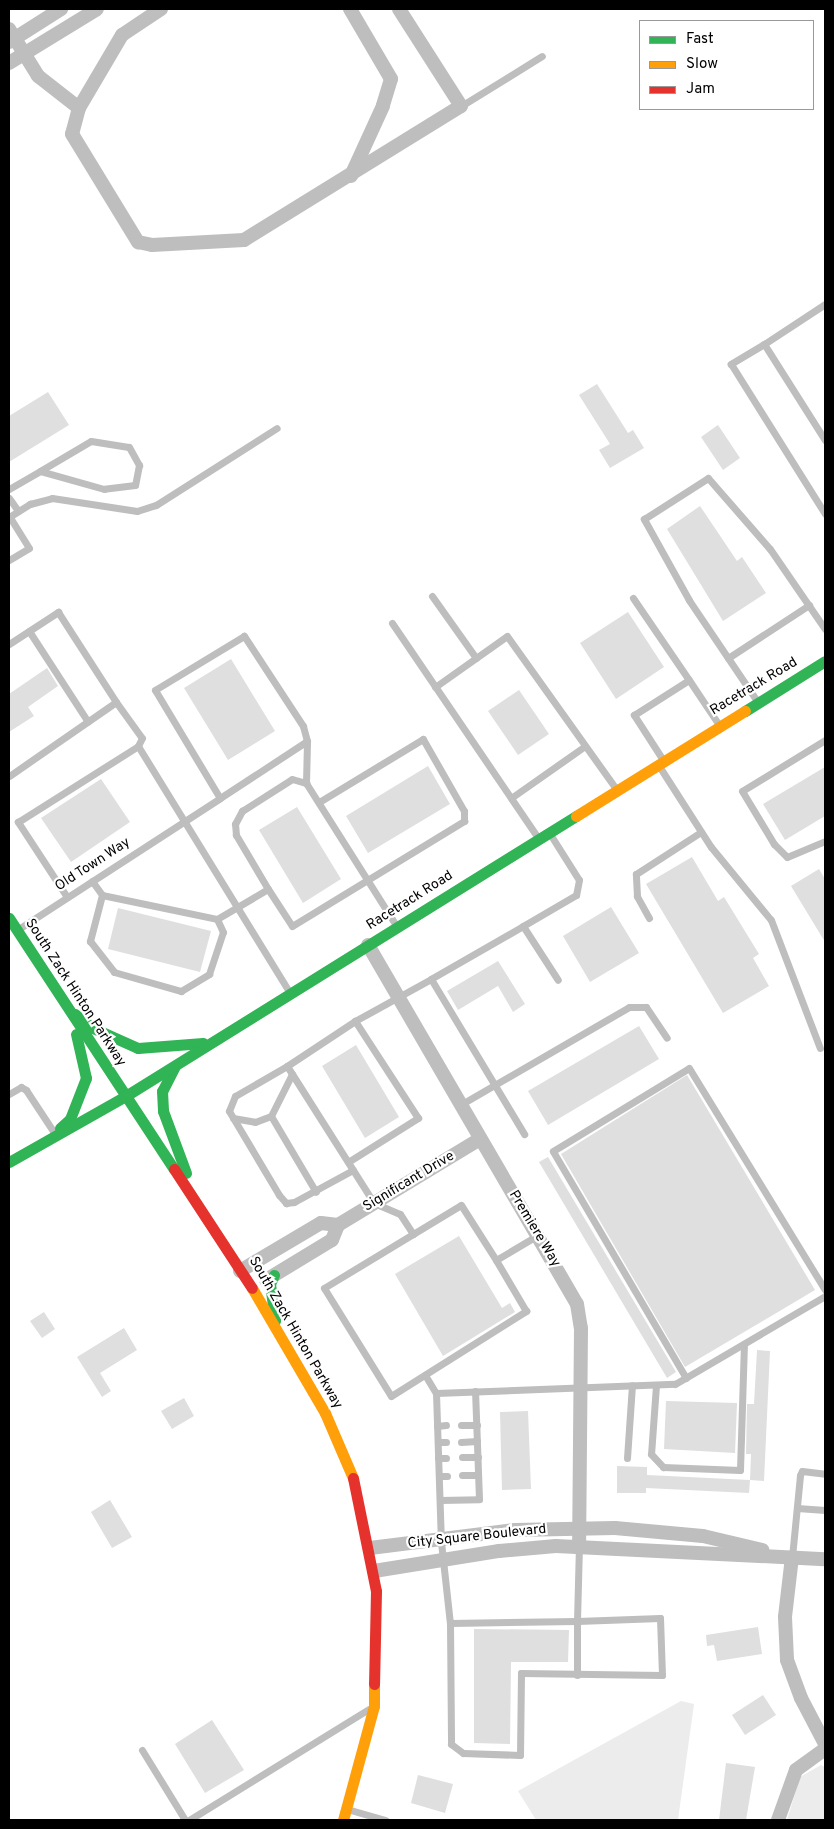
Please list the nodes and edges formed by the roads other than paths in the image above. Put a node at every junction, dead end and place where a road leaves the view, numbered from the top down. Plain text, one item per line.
1 (61, 9) edge
2 (97, 9) edge
3 (161, 9) edge
4 (350, 9) edge
5 (399, 9) edge
6 (10, 36) edge
7 (24, 54) junction
8 (542, 56) dead end
9 (9, 64) edge
10 (461, 106) junction
11 (79, 108) junction
12 (351, 176) junction
13 (825, 304) edge
14 (764, 344) junction
15 (277, 428) dead end
16 (825, 440) edge
17 (40, 471) junction
18 (9, 490) edge
19 (9, 498) edge
20 (18, 511) junction
21 (825, 514) edge
22 (9, 517) edge
23 (9, 560) edge
24 (432, 596) dead end
25 (633, 598) dead end
26 (809, 605) junction
27 (392, 623) dead end
28 (825, 629) edge
29 (29, 631) junction
30 (9, 644) edge
31 (476, 658) junction
32 (728, 658) junction
33 (825, 662) edge
34 (690, 680) junction
35 (435, 687) junction
36 (116, 702) junction
37 (757, 702) junction
38 (88, 722) junction
39 (719, 725) junction
40 (825, 740) edge
41 (307, 741) junction
42 (138, 746) junction
43 (586, 746) junction
44 (660, 762) junction
45 (9, 776) edge
46 (306, 783) junction
47 (616, 790) junction
48 (220, 798) junction
49 (511, 798) junction
50 (319, 802) junction
51 (183, 822) junction
52 (549, 832) junction
53 (701, 832) junction
54 (538, 839) junction
55 (825, 841) edge
56 (92, 880) junction
57 (367, 880) junction
58 (268, 889) junction
59 (102, 895) junction
60 (67, 897) junction
61 (237, 908) junction
62 (9, 918) edge
63 (650, 918) dead end
64 (217, 919) junction
65 (523, 926) junction
66 (397, 927) junction
67 (17, 930) junction
68 (368, 945) junction
69 (431, 979) junction
70 (558, 980) dead end
71 (290, 994) junction
72 (398, 997) junction
73 (66, 1007) junction
74 (355, 1021) junction
75 (667, 1038) dead end
76 (214, 1041) junction
77 (820, 1048) dead end
78 (176, 1064) junction
79 (287, 1066) junction
80 (292, 1074) junction
81 (494, 1085) junction
82 (9, 1094) edge
83 (124, 1097) junction
84 (460, 1105) junction
85 (271, 1116) junction
86 (233, 1118) junction
87 (55, 1134) junction
88 (524, 1134) dead end
89 (480, 1139) junction
90 (9, 1162) edge
91 (348, 1162) junction
92 (353, 1170) junction
93 (316, 1192) junction
94 (374, 1203) junction
95 (198, 1205) junction
96 (338, 1225) junction
97 (413, 1234) junction
98 (538, 1235) junction
99 (496, 1260) junction
100 (240, 1271) junction
101 (274, 1275) junction
102 (251, 1289) junction
103 (825, 1290) edge
104 (825, 1296) edge
105 (279, 1334) junction
106 (744, 1344) junction
107 (426, 1375) junction
108 (686, 1378) junction
109 (656, 1385) junction
110 (580, 1386) junction
111 (632, 1386) junction
112 (475, 1391) junction
113 (436, 1393) junction
114 (461, 1425) dead end
115 (477, 1425) junction
116 (438, 1426) junction
117 (446, 1426) dead end
118 (477, 1441) junction
119 (462, 1442) dead end
120 (462, 1457) dead end
121 (478, 1457) junction
122 (627, 1458) dead end
123 (825, 1474) edge
124 (462, 1475) dead end
125 (478, 1475) junction
126 (440, 1500) junction
127 (797, 1508) junction
128 (825, 1510) edge
129 (579, 1528) junction
130 (441, 1542) junction
131 (579, 1546) junction
132 (370, 1548) junction
133 (792, 1557) junction
134 (444, 1560) junction
135 (825, 1560) edge
136 (374, 1571) junction
137 (577, 1621) junction
138 (450, 1623) junction
139 (577, 1675) junction
140 (374, 1706) junction
141 (825, 1744) edge
142 (825, 1749) edge
143 (142, 1750) dead end
144 (345, 1815) edge
145 (187, 1820) edge
146 (385, 1820) edge
147 (778, 1820) edge

1 - 6 street
2 - 7 street
3 - 11 street
4 - 12 street
5 - 10 street
6 - 7 street
7 - 9 street
7 - 11 street
8 - 10 lane
10 - 12 street
11 - 12 street
13 - 14 lane
14 - 16 lane
14 - 21 lane
15 - 20 lane
17 - 17 lane
17 - 18 lane
19 - 20 lane
20 - 22 lane
22 - 23 lane
24 - 31 lane
25 - 34 lane
26 - 28 lane
26 - 32 lane
26 - 32 lane
27 - 35 lane
29 - 30 lane
29 - 36 lane
29 - 38 lane
31 - 35 lane
31 - 43 lane
32 - 37 lane
33 - 37 main road, Racetrack Road
34 - 39 lane
34 - 44 lane
35 - 49 lane
36 - 38 lane
36 - 42 lane
37 - 39 main road, Racetrack Road
38 - 45 lane
39 - 44 main road, Racetrack Road
40 - 55 lane
41 - 46 lane
41 - 48 lane, Old Town Way
41 - 48 lane
42 - 51 lane
42 - 60 lane
43 - 47 lane
43 - 49 lane
44 - 47 main road, Racetrack Road
44 - 53 lane
46 - 50 lane
46 - 58 lane
47 - 52 main road, Racetrack Road
48 - 51 lane, Old Town Way
49 - 54 lane
50 - 57 lane
50 - 57 lane
51 - 56 lane, Old Town Way
51 - 61 lane
52 - 54 main road, Racetrack Road
52 - 65 lane
53 - 63 lane
53 - 77 lane
54 - 66 main road, Racetrack Road
56 - 59 lane
56 - 60 lane, Old Town Way
57 - 58 lane
57 - 66 lane
58 - 61 lane
59 - 64 lane
59 - 64 lane
60 - 67 lane, Old Town Way
61 - 64 lane
61 - 71 lane
62 - 67 main road, South Zack Hinton Parkway
65 - 69 lane
65 - 70 lane
66 - 68 main road, Racetrack Road
67 - 73 main road, South Zack Hinton Parkway
68 - 71 main road, Racetrack Road
68 - 72 street, Premiere Way
69 - 72 lane
69 - 81 lane
71 - 76 main road, Racetrack Road
72 - 74 lane
72 - 84 street, Premiere Way
73 - 76 main road
73 - 83 main road, South Zack Hinton Parkway
73 - 87 main road
74 - 79 lane
74 - 91 lane
75 - 81 lane
76 - 78 main road, Racetrack Road
78 - 83 main road, Racetrack Road
78 - 95 main road
79 - 80 lane
79 - 86 lane
80 - 85 lane
80 - 91 lane
81 - 84 lane
81 - 88 lane
82 - 87 lane
83 - 87 main road, Racetrack Road
83 - 95 main road, South Zack Hinton Parkway
84 - 89 street, Premiere Way
85 - 86 lane
85 - 93 lane
86 - 93 lane
87 - 90 main road, Racetrack Road
89 - 94 street, Significant Drive
89 - 98 street, Premiere Way
91 - 92 lane
92 - 93 lane
92 - 94 lane
94 - 96 street, Significant Drive
94 - 97 lane
95 - 100 main road, South Zack Hinton Parkway
96 - 100 street, Significant Drive
96 - 101 street, Significant Drive
97 - 99 lane
97 - 107 lane
98 - 99 lane
98 - 110 street, Premiere Way
99 - 107 lane
100 - 102 main road, South Zack Hinton Parkway
101 - 102 street, Significant Drive
101 - 105 main road
102 - 105 main road, South Zack Hinton Parkway
103 - 108 lane
104 - 106 lane
105 - 132 main road, South Zack Hinton Parkway
106 - 108 lane
106 - 109 lane
107 - 113 lane
108 - 109 lane
109 - 111 lane
110 - 111 lane
110 - 112 lane
110 - 129 street, Premiere Way
111 - 122 lane
112 - 113 lane
112 - 115 lane
113 - 116 lane
114 - 115 lane
115 - 118 lane
116 - 117 lane
116 - 126 lane
118 - 119 lane
118 - 121 lane
120 - 121 lane
121 - 125 lane
123 - 127 lane
124 - 125 lane
125 - 126 lane
126 - 130 lane
127 - 128 lane
127 - 133 lane
129 - 130 street, City Square Boulevard
129 - 131 street, Premiere Way
129 - 133 street, City Square Boulevard
130 - 132 street, City Square Boulevard
130 - 134 lane
131 - 133 street, City Square Boulevard
131 - 134 street, City Square Boulevard
131 - 137 lane
132 - 136 main road, South Zack Hinton Parkway
133 - 135 street, City Square Boulevard
133 - 141 street
134 - 136 street, City Square Boulevard
134 - 138 lane
136 - 140 main road, South Zack Hinton Parkway
137 - 138 lane
137 - 139 lane
137 - 139 lane
138 - 139 lane
140 - 144 main road, South Zack Hinton Parkway
140 - 145 lane
142 - 147 street
143 - 145 lane
144 - 146 lane

